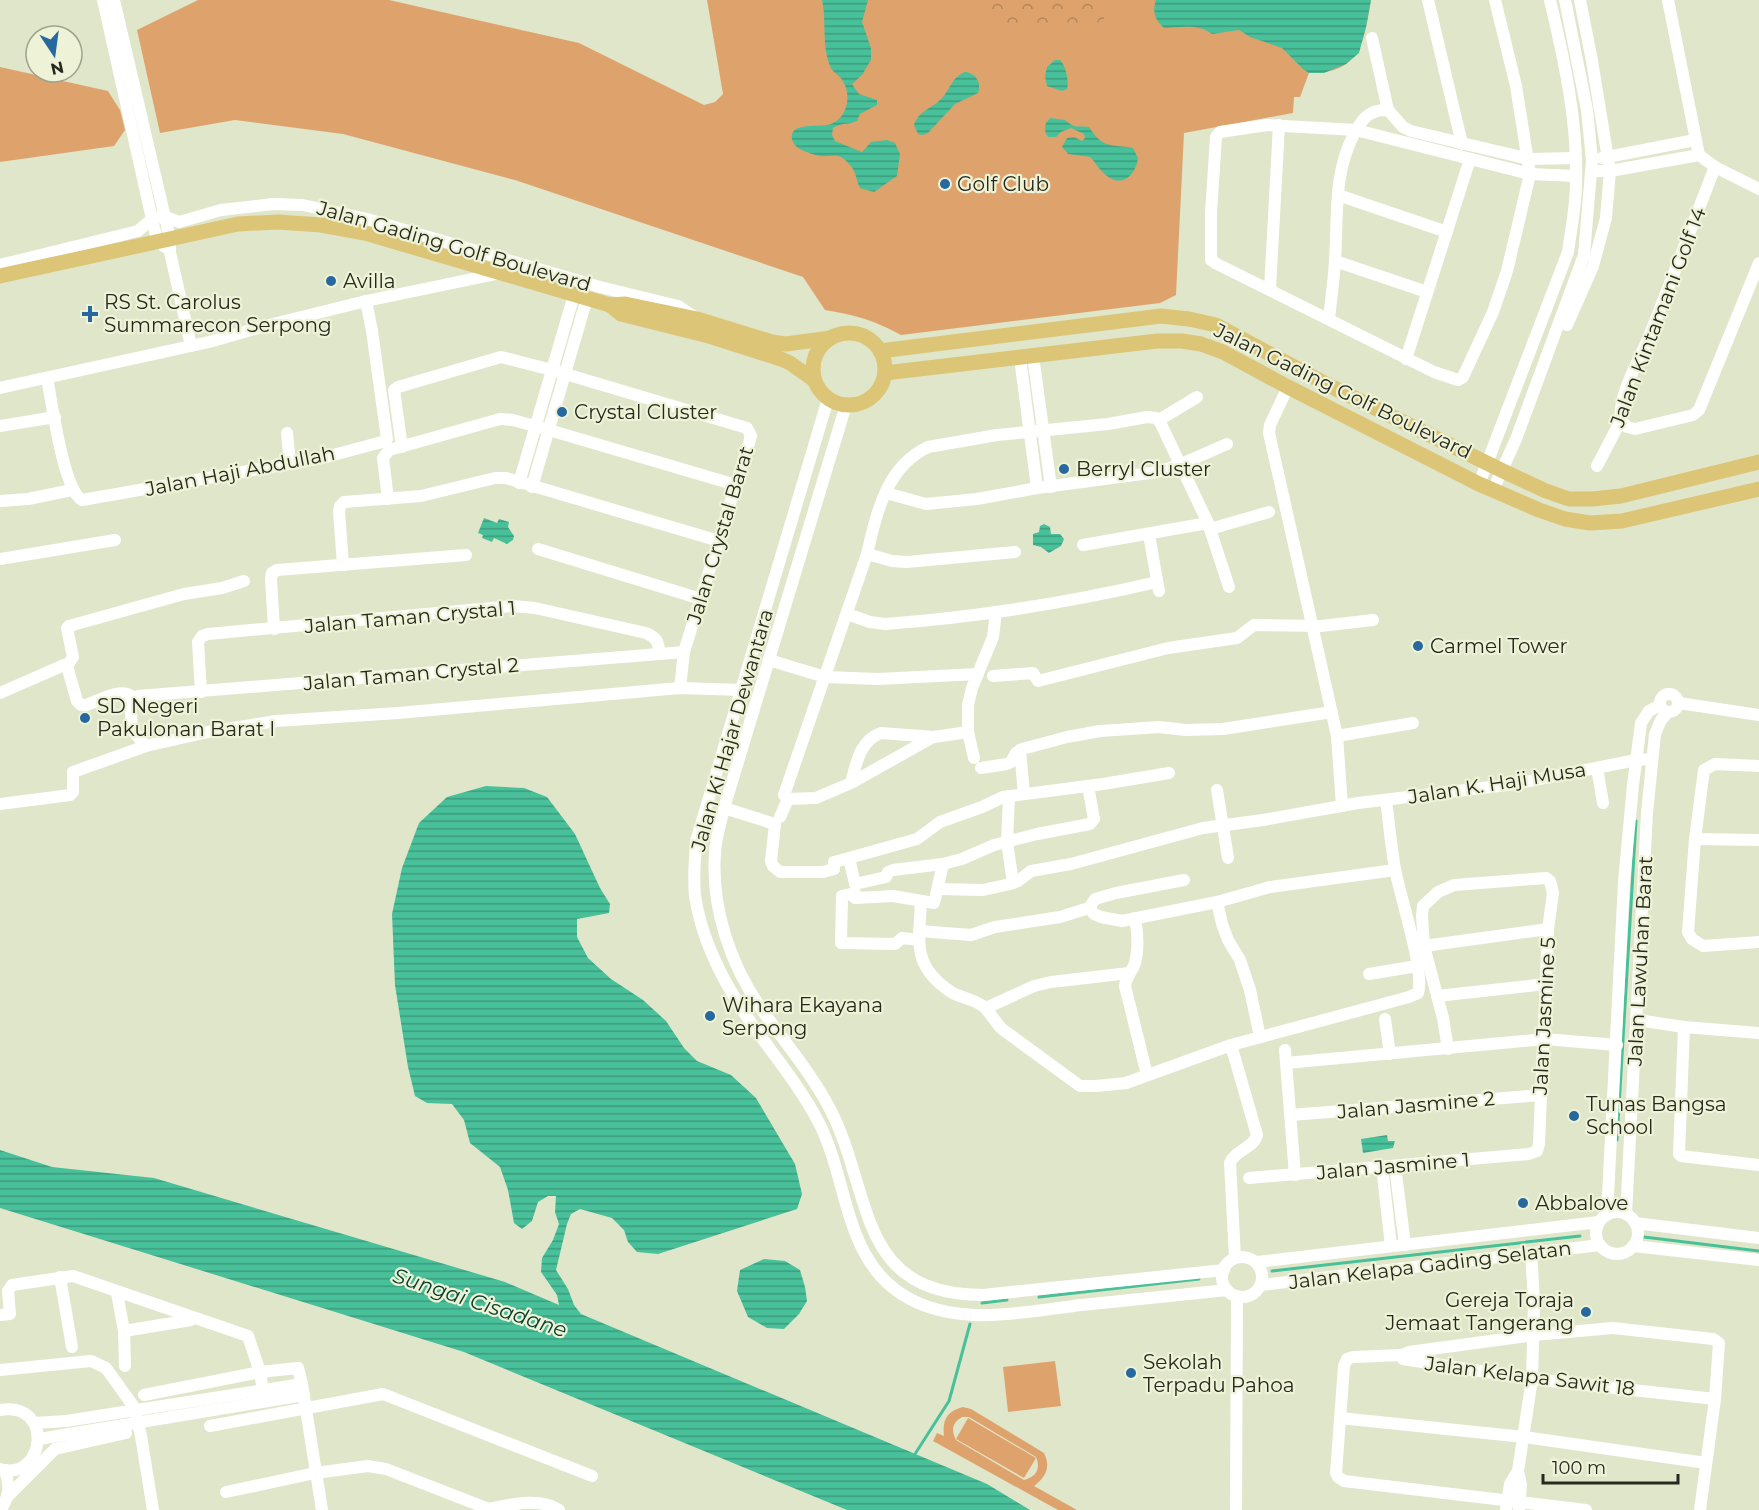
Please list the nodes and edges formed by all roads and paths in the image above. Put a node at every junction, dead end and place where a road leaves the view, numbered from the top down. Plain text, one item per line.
1 (103, 0) edge
2 (114, 0) edge
3 (1428, 0) edge
4 (1495, 0) edge
5 (1550, 0) edge
6 (1580, 0) edge
7 (1668, 0) edge
8 (1567, 6) edge
9 (1554, 16) junction
10 (1372, 38) dead end
11 (1388, 110) junction
12 (1279, 125) junction
13 (1356, 130) junction
14 (1695, 140) junction
15 (1462, 144) junction
16 (1699, 155) junction
17 (1609, 157) junction
18 (1576, 158) junction
19 (1470, 159) junction
20 (1528, 159) junction
21 (1592, 166) junction
22 (1715, 167) junction
23 (1610, 171) junction
24 (1530, 174) junction
25 (1576, 176) junction
26 (1759, 189) edge
27 (1338, 195) junction
28 (158, 218) junction
29 (1447, 232) junction
30 (166, 244) junction
31 (1335, 261) junction
32 (1759, 263) edge
33 (0, 265) edge
34 (501, 273) junction
35 (0, 276) edge
36 (1270, 289) junction
37 (1427, 292) junction
38 (580, 297) junction
39 (366, 301) junction
40 (610, 305) junction
41 (1545, 311) junction
42 (1562, 318) junction
43 (697, 319) junction
44 (1329, 319) junction
45 (710, 336) junction
46 (831, 338) junction
47 (191, 346) junction
48 (880, 351) junction
49 (1027, 357) junction
50 (1406, 359) junction
51 (552, 370) junction
52 (885, 373) junction
53 (565, 374) junction
54 (47, 378) junction
55 (814, 380) junction
56 (1287, 387) junction
57 (0, 388) edge
58 (1197, 397) dead end
59 (828, 399) junction
60 (846, 405) junction
61 (55, 417) junction
62 (1159, 420) junction
63 (1621, 420) junction
64 (0, 426) edge
65 (536, 426) junction
66 (549, 430) junction
67 (1043, 430) junction
68 (1030, 431) junction
69 (287, 433) dead end
70 (1524, 437) dead end
71 (1227, 444) dead end
72 (402, 447) junction
73 (1487, 462) junction
74 (1759, 462) edge
75 (290, 463) junction
76 (1179, 465) junction
77 (1597, 466) dead end
78 (1503, 471) junction
79 (519, 483) junction
80 (736, 485) junction
81 (532, 487) junction
82 (1051, 487) junction
83 (1486, 487) junction
84 (1037, 488) junction
85 (1759, 489) edge
86 (72, 490) junction
87 (886, 493) junction
88 (388, 499) junction
89 (0, 501) edge
90 (1269, 512) dead end
91 (1209, 526) junction
92 (1149, 535) junction
93 (115, 540) dead end
94 (719, 541) junction
95 (1083, 545) dead end
96 (538, 549) dead end
97 (1015, 552) dead end
98 (867, 554) junction
99 (466, 555) dead end
100 (0, 558) edge
101 (342, 565) junction
102 (244, 581) dead end
103 (1229, 587) dead end
104 (701, 599) junction
105 (996, 612) junction
106 (847, 614) junction
107 (1373, 620) dead end
108 (1313, 626) junction
109 (274, 629) junction
110 (684, 652) junction
111 (659, 653) junction
112 (769, 660) junction
113 (67, 666) junction
114 (978, 674) junction
115 (993, 676) dead end
116 (825, 677) junction
117 (680, 688) junction
118 (742, 690) junction
119 (201, 692) junction
120 (0, 693) edge
121 (138, 696) dead end
122 (1664, 709) junction
123 (1332, 712) junction
124 (1759, 715) edge
125 (1413, 723) dead end
126 (968, 732) junction
127 (934, 736) junction
128 (1337, 736) junction
129 (146, 746) junction
130 (1020, 750) junction
131 (974, 758) dead end
132 (1652, 759) junction
133 (1636, 760) junction
134 (1759, 766) edge
135 (981, 768) dead end
136 (1597, 768) junction
137 (1169, 773) dead end
138 (851, 783) junction
139 (1088, 786) junction
140 (1217, 790) dead end
141 (1024, 794) junction
142 (1009, 796) junction
143 (788, 799) junction
144 (1386, 800) junction
145 (1603, 803) dead end
146 (0, 804) edge
147 (1342, 806) junction
148 (724, 808) junction
149 (1631, 811) junction
150 (1647, 813) junction
151 (780, 817) dead end
152 (1222, 825) junction
153 (1695, 838) junction
154 (1759, 840) edge
155 (1007, 842) junction
156 (849, 858) junction
157 (1228, 858) dead end
158 (943, 864) junction
159 (1395, 870) junction
160 (1184, 880) dead end
161 (1013, 883) junction
162 (855, 889) junction
163 (938, 889) junction
164 (921, 902) junction
165 (1217, 902) junction
166 (1089, 908) junction
167 (1135, 918) junction
168 (1548, 929) junction
169 (919, 936) junction
170 (1759, 942) edge
171 (1424, 946) junction
172 (1417, 966) junction
173 (1129, 973) junction
174 (1369, 974) dead end
175 (1546, 984) junction
176 (1437, 996) junction
177 (986, 1008) junction
178 (1385, 1019) dead end
179 (1638, 1020) junction
180 (1683, 1027) junction
181 (1759, 1033) edge
182 (1260, 1037) junction
183 (1545, 1039) junction
184 (1231, 1045) junction
185 (1617, 1045) junction
186 (1448, 1049) junction
187 (1390, 1054) junction
188 (1147, 1075) junction
189 (1540, 1095) junction
190 (1291, 1115) junction
191 (1537, 1151) joint
192 (1759, 1165) edge
193 (1395, 1166) junction
194 (1382, 1167) junction
195 (1296, 1174) junction
196 (1249, 1179) dead end
197 (1603, 1218) junction
198 (1631, 1219) junction
199 (1759, 1238) edge
200 (1405, 1245) junction
201 (1600, 1245) junction
202 (1391, 1246) junction
203 (1633, 1246) junction
204 (1531, 1253) junction
205 (1235, 1258) junction
206 (1759, 1260) edge
207 (1257, 1262) junction
208 (1224, 1270) junction
209 (1204, 1272) junction
210 (60, 1278) junction
211 (1261, 1285) junction
212 (1023, 1291) junction
213 (1206, 1292) junction
214 (117, 1293) junction
215 (1232, 1293) junction
216 (1027, 1311) junction
217 (0, 1316) edge
218 (194, 1319) junction
219 (124, 1331) junction
220 (1534, 1335) junction
221 (72, 1347) dead end
222 (1402, 1355) junction
223 (125, 1366) dead end
224 (0, 1370) edge
225 (260, 1372) junction
226 (1532, 1379) junction
227 (303, 1390) junction
228 (263, 1391) junction
229 (144, 1395) dead end
230 (1715, 1399) junction
231 (306, 1408) junction
232 (0, 1410) edge
233 (1340, 1418) junction
234 (35, 1423) junction
235 (210, 1426) dead end
236 (126, 1433) dead end
237 (1524, 1437) junction
238 (39, 1439) junction
239 (1706, 1463) junction
240 (31, 1466) junction
241 (3, 1469) edge
242 (1518, 1470) junction
243 (315, 1473) junction
244 (592, 1476) dead end
245 (226, 1492) dead end
246 (8, 1496) junction
247 (1506, 1506) edge
248 (1520, 1506) edge
249 (1, 1510) edge
250 (153, 1510) edge
251 (322, 1510) edge
252 (485, 1510) edge
253 (559, 1510) edge
254 (1236, 1510) edge
255 (1586, 1510) edge
256 (1700, 1510) edge

1 - 28 street
2 - 28 street
3 - 15 street
4 - 20 street
5 - 9 street
6 - 17 street
7 - 14 street
8 - 9 street
8 - 21 street
9 - 18 street
10 - 11 street
11 - 13 street
11 - 15 street
12 - 13 street
12 - 36 street
12 - 36 street
13 - 19 street
13 - 27 street
14 - 16 street
14 - 17 street
15 - 20 street
16 - 22 street
16 - 23 street
17 - 21 street
17 - 23 street
18 - 20 street
18 - 25 street
19 - 24 street
19 - 29 street
20 - 24 street
21 - 23 street
21 - 42 street
22 - 26 street
22 - 63 street, Jalan Kintamani Golf 14
23 - 70 street
24 - 25 street
24 - 50 street
25 - 41 street
27 - 29 street
27 - 31 street
28 - 30 street
28 - 33 street
28 - 43 street, Jalan Gading Golf Boulevard
29 - 37 street
30 - 34 main road, Jalan Gading Golf Boulevard
30 - 35 main road, Jalan Gading Golf Boulevard
30 - 47 street
31 - 37 street
31 - 44 street
32 - 63 street
34 - 38 main road, Jalan Gading Golf Boulevard
34 - 39 street
36 - 44 street
37 - 50 street
38 - 40 main road, Jalan Gading Golf Boulevard
38 - 51 street
38 - 53 street
39 - 47 street
39 - 75 street, Jalan Haji Abdullah
40 - 43 main road, Jalan Gading Golf Boulevard
40 - 45 main road, Jalan Gading Golf Boulevard
41 - 42 street
41 - 73 street
42 - 78 street
43 - 45 street
43 - 46 main road, Jalan Gading Golf Boulevard
44 - 50 street
45 - 55 main road, Jalan Gading Golf Boulevard
46 - 48 main road
46 - 55 main road
47 - 54 street
48 - 52 main road
48 - 73 main road, Jalan Gading Golf Boulevard
49 - 52 main road, Jalan Gading Golf Boulevard
49 - 56 main road, Jalan Gading Golf Boulevard
49 - 67 street
49 - 68 street
51 - 53 street, Jalan Crystal Barat
51 - 65 street
51 - 72 street, Jalan Crystal Barat
52 - 60 main road
53 - 66 street
53 - 80 street, Jalan Crystal Barat
54 - 57 street
54 - 61 street
55 - 59 main road
56 - 83 main road, Jalan Gading Golf Boulevard
56 - 108 street
58 - 62 street
59 - 60 main road
59 - 118 street, Jalan Ki Hajar Dewantara
60 - 112 street, Jalan Ki Hajar Dewantara
61 - 64 street
61 - 86 street
62 - 67 street
62 - 76 street
63 - 77 street, Jalan Kintamani Golf 14
65 - 66 street
65 - 72 street
65 - 79 street
66 - 80 street
66 - 81 street
67 - 68 street
67 - 82 street
68 - 84 street
68 - 87 street
69 - 75 street
71 - 76 street
72 - 88 street
73 - 78 main road, Jalan Gading Golf Boulevard
73 - 83 street
74 - 78 main road, Jalan Gading Golf Boulevard
75 - 86 street, Jalan Haji Abdullah
76 - 82 street
76 - 91 street
78 - 83 street
79 - 81 street
79 - 88 street
80 - 94 street, Jalan Crystal Barat
81 - 94 street
82 - 84 street
83 - 85 main road, Jalan Gading Golf Boulevard
84 - 87 street
86 - 89 street
87 - 98 street
88 - 101 street
90 - 91 street
91 - 92 street
91 - 103 street
92 - 95 street
92 - 105 street
93 - 100 street
94 - 104 street, Jalan Crystal Barat
96 - 104 street
97 - 98 street
98 - 106 street
99 - 101 street
101 - 109 street
102 - 113 street
104 - 110 street, Jalan Crystal Barat
105 - 106 street
105 - 114 street
106 - 116 street
107 - 108 street
108 - 115 street
108 - 123 street
109 - 111 street, Jalan Taman Crystal 1
109 - 119 street, Jalan Taman Crystal 1
110 - 111 street, Jalan Taman Crystal 2
110 - 117 street, Jalan Crystal Barat
111 - 119 street, Jalan Taman Crystal 2
112 - 116 street
112 - 148 street, Jalan Ki Hajar Dewantara
113 - 120 street
113 - 129 street
114 - 116 street
114 - 126 street
116 - 143 street
117 - 118 street
117 - 129 street
118 - 216 street, Jalan Ki Hajar Dewantara
119 - 121 street, Jalan Taman Crystal 2
122 - 124 street
122 - 132 street, Jalan Lawuhan Barat
122 - 133 street
123 - 128 street
123 - 130 street
125 - 128 street
126 - 127 street
126 - 131 street
127 - 138 street
127 - 138 street
128 - 147 street
129 - 146 street
130 - 135 street
130 - 141 street
132 - 133 street, Jalan K. Haji Musa
132 - 150 street, Jalan Lawuhan Barat
133 - 136 street, Jalan K. Haji Musa
133 - 149 street
134 - 153 street
136 - 144 street, Jalan K. Haji Musa
136 - 145 street
137 - 139 street
138 - 143 street
139 - 141 street
139 - 155 street
140 - 152 street
141 - 142 street
142 - 155 street
142 - 156 street
143 - 151 street
144 - 147 street, Jalan K. Haji Musa
144 - 159 street
147 - 152 street, Jalan K. Haji Musa
148 - 156 street
148 - 212 street, Jalan Ki Hajar Dewantara
149 - 150 street
149 - 185 street
150 - 179 street, Jalan Lawuhan Barat
152 - 157 street
152 - 161 street, Jalan K. Haji Musa
153 - 154 street
153 - 170 street
155 - 158 street
155 - 161 street
156 - 162 street
158 - 162 street
158 - 163 street
159 - 165 street
159 - 172 street
160 - 166 street
161 - 163 street, Jalan K. Haji Musa
162 - 164 street
162 - 169 street
163 - 164 street
164 - 169 street
165 - 167 street
165 - 182 street
166 - 167 street
166 - 169 street
167 - 173 street
168 - 171 street
168 - 171 street, Jalan Jasmine 5
168 - 175 street, Jalan Jasmine 5
169 - 177 street
171 - 176 street
172 - 174 street
172 - 182 street
173 - 177 street
173 - 188 street
175 - 176 street
175 - 183 street, Jalan Jasmine 5
176 - 186 street
177 - 188 street
178 - 187 street
179 - 180 street
179 - 198 street, Jalan Lawuhan Barat
180 - 181 street
180 - 192 street
182 - 184 street
183 - 185 street
183 - 186 street
183 - 189 street, Jalan Jasmine 5
184 - 188 street
184 - 205 street
185 - 197 street
186 - 187 street
187 - 190 street
189 - 190 street, Jalan Jasmine 2
189 - 191 street, Jalan Jasmine 5
190 - 195 street
191 - 193 street, Jalan Jasmine 1
193 - 194 street, Jalan Jasmine 1
193 - 200 street
194 - 195 street, Jalan Jasmine 1
194 - 202 street
195 - 196 street, Jalan Jasmine 1
197 - 198 street
197 - 200 street, Jalan Kelapa Gading Selatan
197 - 201 street
198 - 199 street
198 - 203 street
200 - 202 street, Jalan Kelapa Gading Selatan
201 - 203 street
201 - 204 street, Jalan Kelapa Gading Selatan
202 - 207 street, Jalan Kelapa Gading Selatan
203 - 206 street
204 - 211 street, Jalan Kelapa Gading Selatan
204 - 220 street
205 - 207 street
205 - 208 street
207 - 211 street
208 - 209 street, Jalan Ki Hajar Dewantara
208 - 215 street
209 - 212 street, Jalan Ki Hajar Dewantara
209 - 213 street
210 - 214 street
210 - 217 street
210 - 221 street
211 - 215 street
212 - 216 street
213 - 215 street, Jalan Ki Hajar Dewantara
213 - 216 street, Jalan Ki Hajar Dewantara
214 - 218 street
214 - 219 street
215 - 254 street
218 - 219 street
218 - 225 street
219 - 223 street
220 - 222 street
220 - 226 street
220 - 230 street
222 - 226 street, Jalan Kelapa Sawit 18
222 - 233 street, Jalan Kelapa Sawit 18
224 - 250 street
225 - 227 street
225 - 228 street
225 - 229 street
226 - 230 street, Jalan Kelapa Sawit 18
226 - 237 street
227 - 228 street
227 - 231 street
227 - 238 street
228 - 234 street
230 - 239 street
231 - 235 street
231 - 243 street
231 - 244 street
232 - 234 street
233 - 237 street
233 - 247 street
234 - 238 street
236 - 240 street
237 - 239 street
237 - 242 street
238 - 240 street
239 - 256 street
240 - 241 street
240 - 246 street
241 - 246 street
242 - 247 street
242 - 248 street
243 - 245 street
243 - 251 street
243 - 252 street
246 - 249 street
247 - 248 street
248 - 255 street
252 - 253 street

